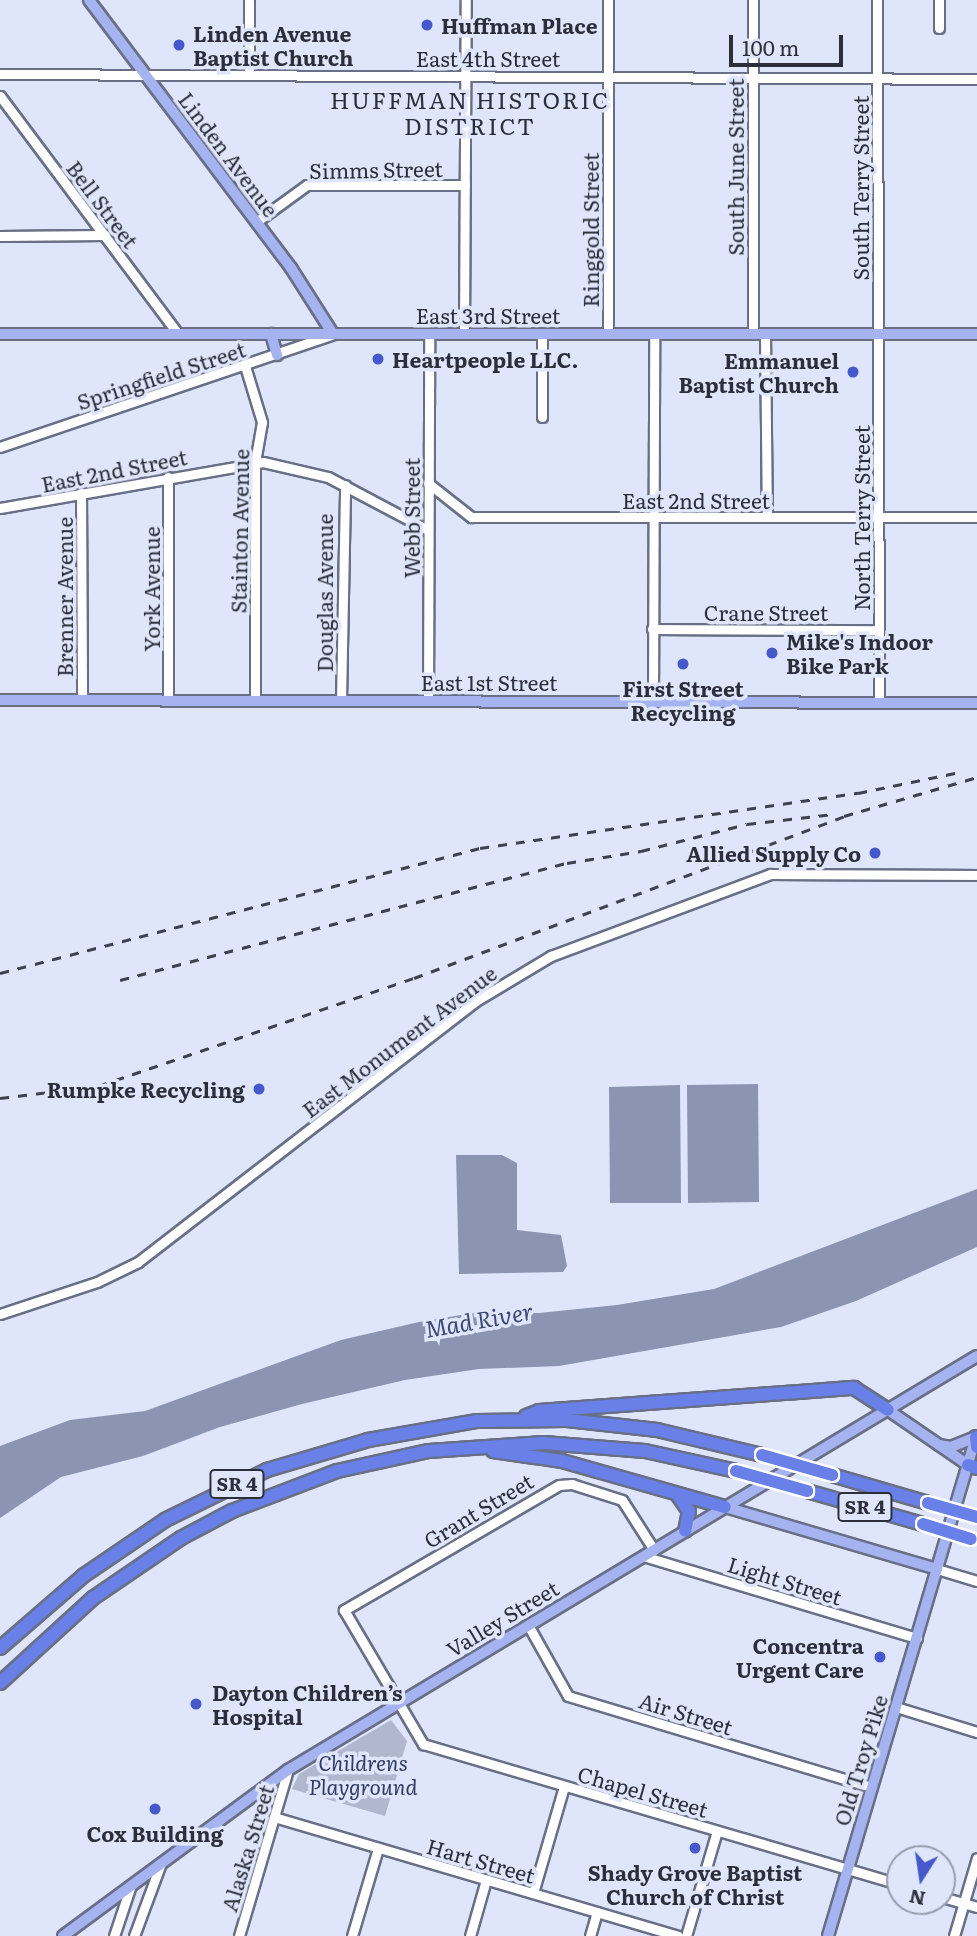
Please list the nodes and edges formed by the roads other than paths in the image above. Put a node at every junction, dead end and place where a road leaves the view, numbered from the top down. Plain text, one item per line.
1 (89, 0) edge
2 (249, 0) edge
3 (466, 0) edge
4 (608, 0) edge
5 (752, 0) edge
6 (877, 0) edge
7 (939, 0) edge
8 (939, 28) dead end
9 (0, 74) edge
10 (144, 75) junction
11 (249, 75) junction
12 (466, 75) junction
13 (607, 75) junction
14 (752, 75) junction
15 (877, 76) junction
16 (977, 79) edge
17 (0, 96) edge
18 (465, 185) junction
19 (256, 222) junction
20 (105, 235) junction
21 (0, 236) edge
22 (0, 334) edge
23 (178, 334) junction
24 (271, 334) junction
25 (332, 334) junction
26 (429, 334) junction
27 (464, 334) junction
28 (542, 334) junction
29 (608, 334) junction
30 (654, 334) junction
31 (753, 334) junction
32 (765, 334) junction
33 (877, 334) junction
34 (977, 334) edge
35 (277, 355) junction
36 (245, 366) junction
37 (542, 417) dead end
38 (0, 447) edge
39 (255, 462) junction
40 (168, 477) junction
41 (428, 483) junction
42 (345, 485) junction
43 (81, 494) junction
44 (0, 508) edge
45 (653, 517) junction
46 (767, 517) junction
47 (879, 517) junction
48 (977, 517) edge
49 (428, 530) junction
50 (652, 629) junction
51 (879, 630) junction
52 (0, 700) edge
53 (82, 700) junction
54 (168, 700) junction
55 (255, 701) junction
56 (341, 701) junction
57 (428, 701) junction
58 (653, 701) junction
59 (879, 702) junction
60 (977, 703) edge
61 (977, 875) edge
62 (0, 1314) edge
63 (977, 1356) edge
64 (971, 1362) edge
65 (888, 1410) junction
66 (519, 1419) junction
67 (977, 1439) edge
68 (939, 1445) junction
69 (466, 1447) junction
70 (973, 1467) edge
71 (677, 1493) junction
72 (725, 1507) junction
73 (977, 1517) edge
74 (685, 1531) junction
75 (974, 1539) edge
76 (654, 1550) junction
77 (643, 1556) junction
78 (937, 1569) junction
79 (977, 1581) edge
80 (344, 1610) joint
81 (528, 1625) junction
82 (917, 1638) junction
83 (0, 1648) edge
84 (0, 1682) edge
85 (396, 1704) junction
86 (896, 1707) junction
87 (977, 1732) edge
88 (288, 1770) junction
89 (564, 1786) junction
90 (872, 1787) junction
91 (274, 1817) junction
92 (717, 1831) junction
93 (378, 1848) junction
94 (977, 1857) edge
95 (162, 1863) junction
96 (848, 1869) junction
97 (486, 1880) junction
98 (886, 1880) edge
99 (131, 1885) junction
100 (533, 1893) junction
101 (956, 1901) edge
102 (964, 1903) junction
103 (977, 1907) edge
104 (597, 1912) junction
105 (63, 1936) edge
106 (114, 1936) edge
107 (134, 1936) edge
108 (239, 1936) edge
109 (352, 1936) edge
110 (470, 1936) edge
111 (590, 1936) edge
112 (678, 1936) edge
113 (686, 1936) edge
114 (828, 1936) edge
115 (954, 1936) edge

1 - 10 main road, Linden Avenue
2 - 11 street
3 - 12 street
4 - 13 street, Ringgold Street
5 - 14 street, South June Street
6 - 15 street, South Terry Street
7 - 8 street
9 - 10 street, East 4th Street
10 - 11 street, East 4th Street
10 - 19 main road, Linden Avenue
11 - 12 street, East 4th Street
12 - 13 street, East 4th Street
12 - 18 street
13 - 14 street, East 4th Street
13 - 29 street, Ringgold Street
14 - 15 street, East 4th Street
14 - 31 street, South June Street
15 - 16 street, East 4th Street
15 - 33 street, South Terry Street
17 - 20 street, Bell Street
18 - 19 street, Simms Street
18 - 27 street
19 - 25 main road, Linden Avenue
20 - 21 street
20 - 23 street, Bell Street
22 - 23 main road, East 3rd Street
23 - 24 main road, East 3rd Street
24 - 25 main road, East 3rd Street
24 - 35 main road
25 - 26 main road, East 3rd Street
25 - 35 street, Springfield Street
26 - 27 main road, East 3rd Street
26 - 41 street, Webb Street
27 - 28 main road, East 3rd Street
28 - 29 main road, East 3rd Street
28 - 37 street
29 - 30 main road, East 3rd Street
30 - 31 main road, East 3rd Street
30 - 45 street
31 - 32 main road, East 3rd Street
32 - 33 main road, East 3rd Street
32 - 46 street
33 - 34 main road, East 3rd Street
33 - 47 street, North Terry Street
35 - 36 street, Springfield Street
36 - 38 street, Springfield Street
36 - 39 street, Stainton Avenue
39 - 40 street, East 2nd Street
39 - 42 street, East 2nd Street
39 - 55 street, Stainton Avenue
40 - 43 street, East 2nd Street
40 - 54 street, York Avenue
41 - 45 street, East 2nd Street
41 - 49 street, Webb Street
42 - 49 street, East 2nd Street
42 - 56 street, Douglas Avenue
43 - 44 street, East 2nd Street
43 - 53 street, Brenner Avenue
45 - 46 street, East 2nd Street
45 - 50 street
46 - 47 street, East 2nd Street
47 - 48 street, East 2nd Street
47 - 51 street, North Terry Street
49 - 57 street, Webb Street
50 - 51 street, Crane Street
50 - 58 street
51 - 59 street, North Terry Street
52 - 53 main road, East 1st Street
53 - 54 main road, East 1st Street
54 - 55 main road, East 1st Street
55 - 56 main road, East 1st Street
56 - 57 main road, East 1st Street
57 - 58 main road, East 1st Street
58 - 59 main road, East 1st Street
59 - 60 main road, East 1st Street
61 - 62 street, East Monument Avenue
63 - 64 main road, Valley Street
64 - 65 main road, Valley Street
65 - 66 highway
65 - 68 main road
65 - 72 main road, Valley Street
66 - 73 highway, SR 4, bridge
66 - 83 highway, SR 4
67 - 68 main road
67 - 70 main road, Old Troy Pike
68 - 70 main road
69 - 71 highway
69 - 75 highway, SR 4, bridge
69 - 84 highway, SR 4
70 - 78 main road, Old Troy Pike
71 - 72 highway
71 - 74 highway
72 - 74 main road, Valley Street
72 - 78 main road
74 - 76 main road, Valley Street
76 - 77 main road, Valley Street
76 - 80 street, Grant Street
77 - 81 main road, Valley Street
77 - 82 street, Light Street
78 - 79 street
78 - 82 main road, Old Troy Pike
80 - 85 street, Chapel Street
81 - 85 main road, Valley Street
81 - 90 street, Air Street
82 - 86 main road, Old Troy Pike
85 - 88 main road, Valley Street
85 - 89 street, Chapel Street
86 - 87 street
86 - 90 main road, Old Troy Pike
88 - 91 street, Alaska Street
88 - 95 main road, Valley Street
89 - 92 street, Chapel Street
89 - 100 street
90 - 96 main road, Old Troy Pike
91 - 93 street, Hart Street
91 - 108 street, Alaska Street
92 - 96 street, Chapel Street
92 - 113 street
93 - 97 street, Hart Street
93 - 109 street
94 - 102 street
95 - 99 main road, Valley Street
95 - 107 street
96 - 98 street, Chapel Street
96 - 114 main road, Old Troy Pike
97 - 100 street, Hart Street
97 - 110 street
99 - 105 main road, Valley Street
99 - 106 street
100 - 104 street, Hart Street
101 - 102 street
102 - 103 street
102 - 115 street
104 - 111 street
104 - 112 street, Hart Street

